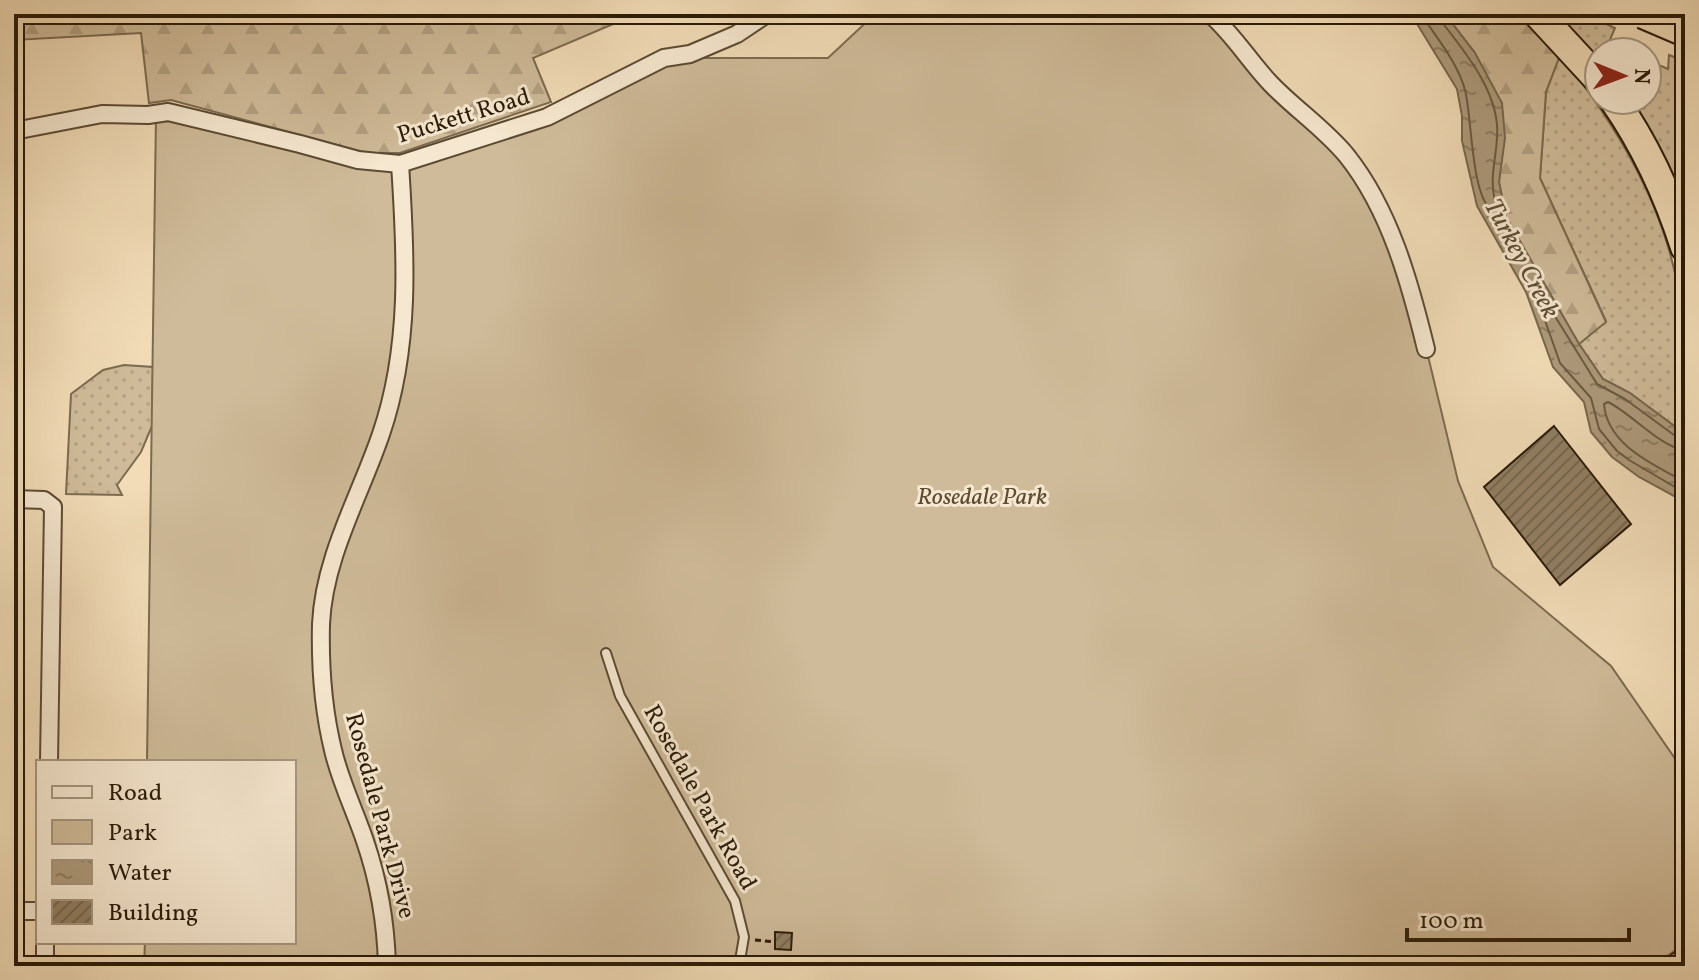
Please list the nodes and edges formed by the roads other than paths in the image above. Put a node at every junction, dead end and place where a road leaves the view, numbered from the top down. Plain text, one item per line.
1 (767, 14) edge
2 (1210, 14) edge
3 (1538, 14) edge
4 (1643, 14) edge
5 (1673, 14) edge
6 (1685, 32) edge
7 (1685, 40) edge
8 (1583, 63) edge
9 (1624, 116) edge
10 (14, 131) edge
11 (400, 164) junction
12 (1685, 247) edge
13 (1426, 349) dead end
14 (14, 499) edge
15 (606, 653) dead end
16 (49, 760) edge
17 (14, 911) edge
18 (36, 911) edge
19 (45, 944) edge
20 (45, 966) edge
21 (387, 966) edge
22 (739, 966) edge

1 - 11 street, Puckett Road
2 - 13 street
3 - 8 highway
4 - 6 highway, bridge
5 - 7 highway
9 - 12 highway
10 - 11 street, Puckett Road
11 - 21 street, Rosedale Park Drive
14 - 16 street
15 - 22 lane, Rosedale Park Road
17 - 18 street
19 - 20 street

